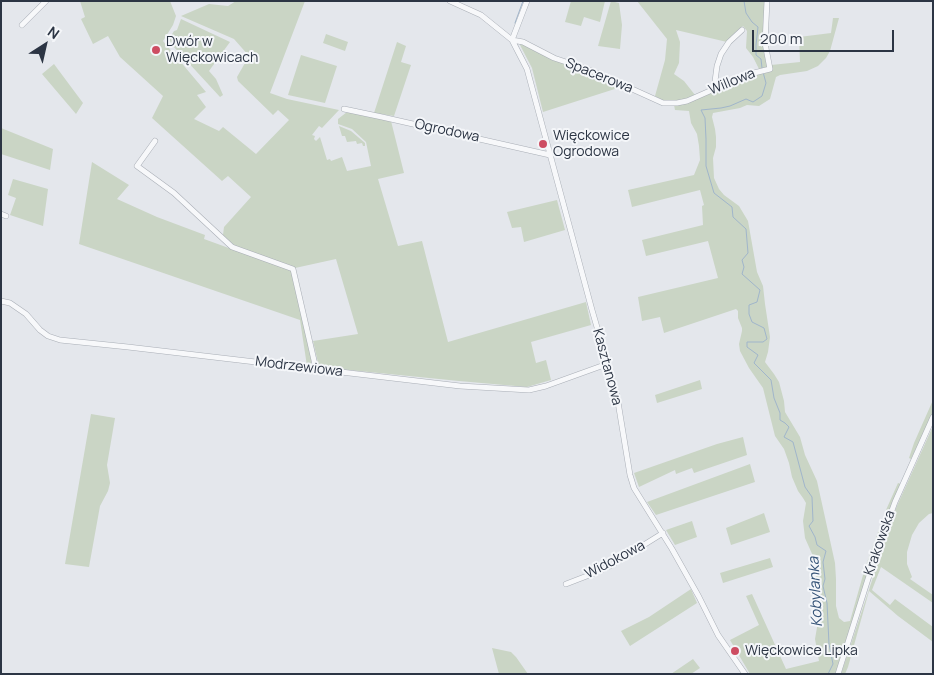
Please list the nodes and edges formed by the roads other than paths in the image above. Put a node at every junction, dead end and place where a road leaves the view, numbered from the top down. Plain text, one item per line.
1 (46, 1) edge
2 (450, 1) edge
3 (526, 1) edge
4 (767, 1) edge
5 (22, 25) dead end
6 (742, 30) dead end
7 (512, 40) junction
8 (714, 88) junction
9 (687, 100) joint
10 (344, 109) dead end
11 (155, 141) dead end
12 (550, 154) junction
13 (1, 301) edge
14 (607, 364) junction
15 (316, 369) junction
16 (933, 417) edge
17 (663, 533) junction
18 (566, 584) dead end
19 (745, 674) edge
20 (838, 674) edge

1 - 5 street
2 - 7 street
3 - 7 street
4 - 8 street, Willowa
6 - 8 street
7 - 9 street, Spacerowa
7 - 12 street, Kasztanowa
8 - 9 street, Willowa
10 - 12 street, Ogrodowa
11 - 15 street
12 - 14 street, Kasztanowa
13 - 15 street, Modrzewiowa
14 - 15 street, Modrzewiowa
14 - 17 street, Kasztanowa
16 - 20 street, Krakowska
17 - 18 street, Widokowa
17 - 19 street, Kasztanowa

